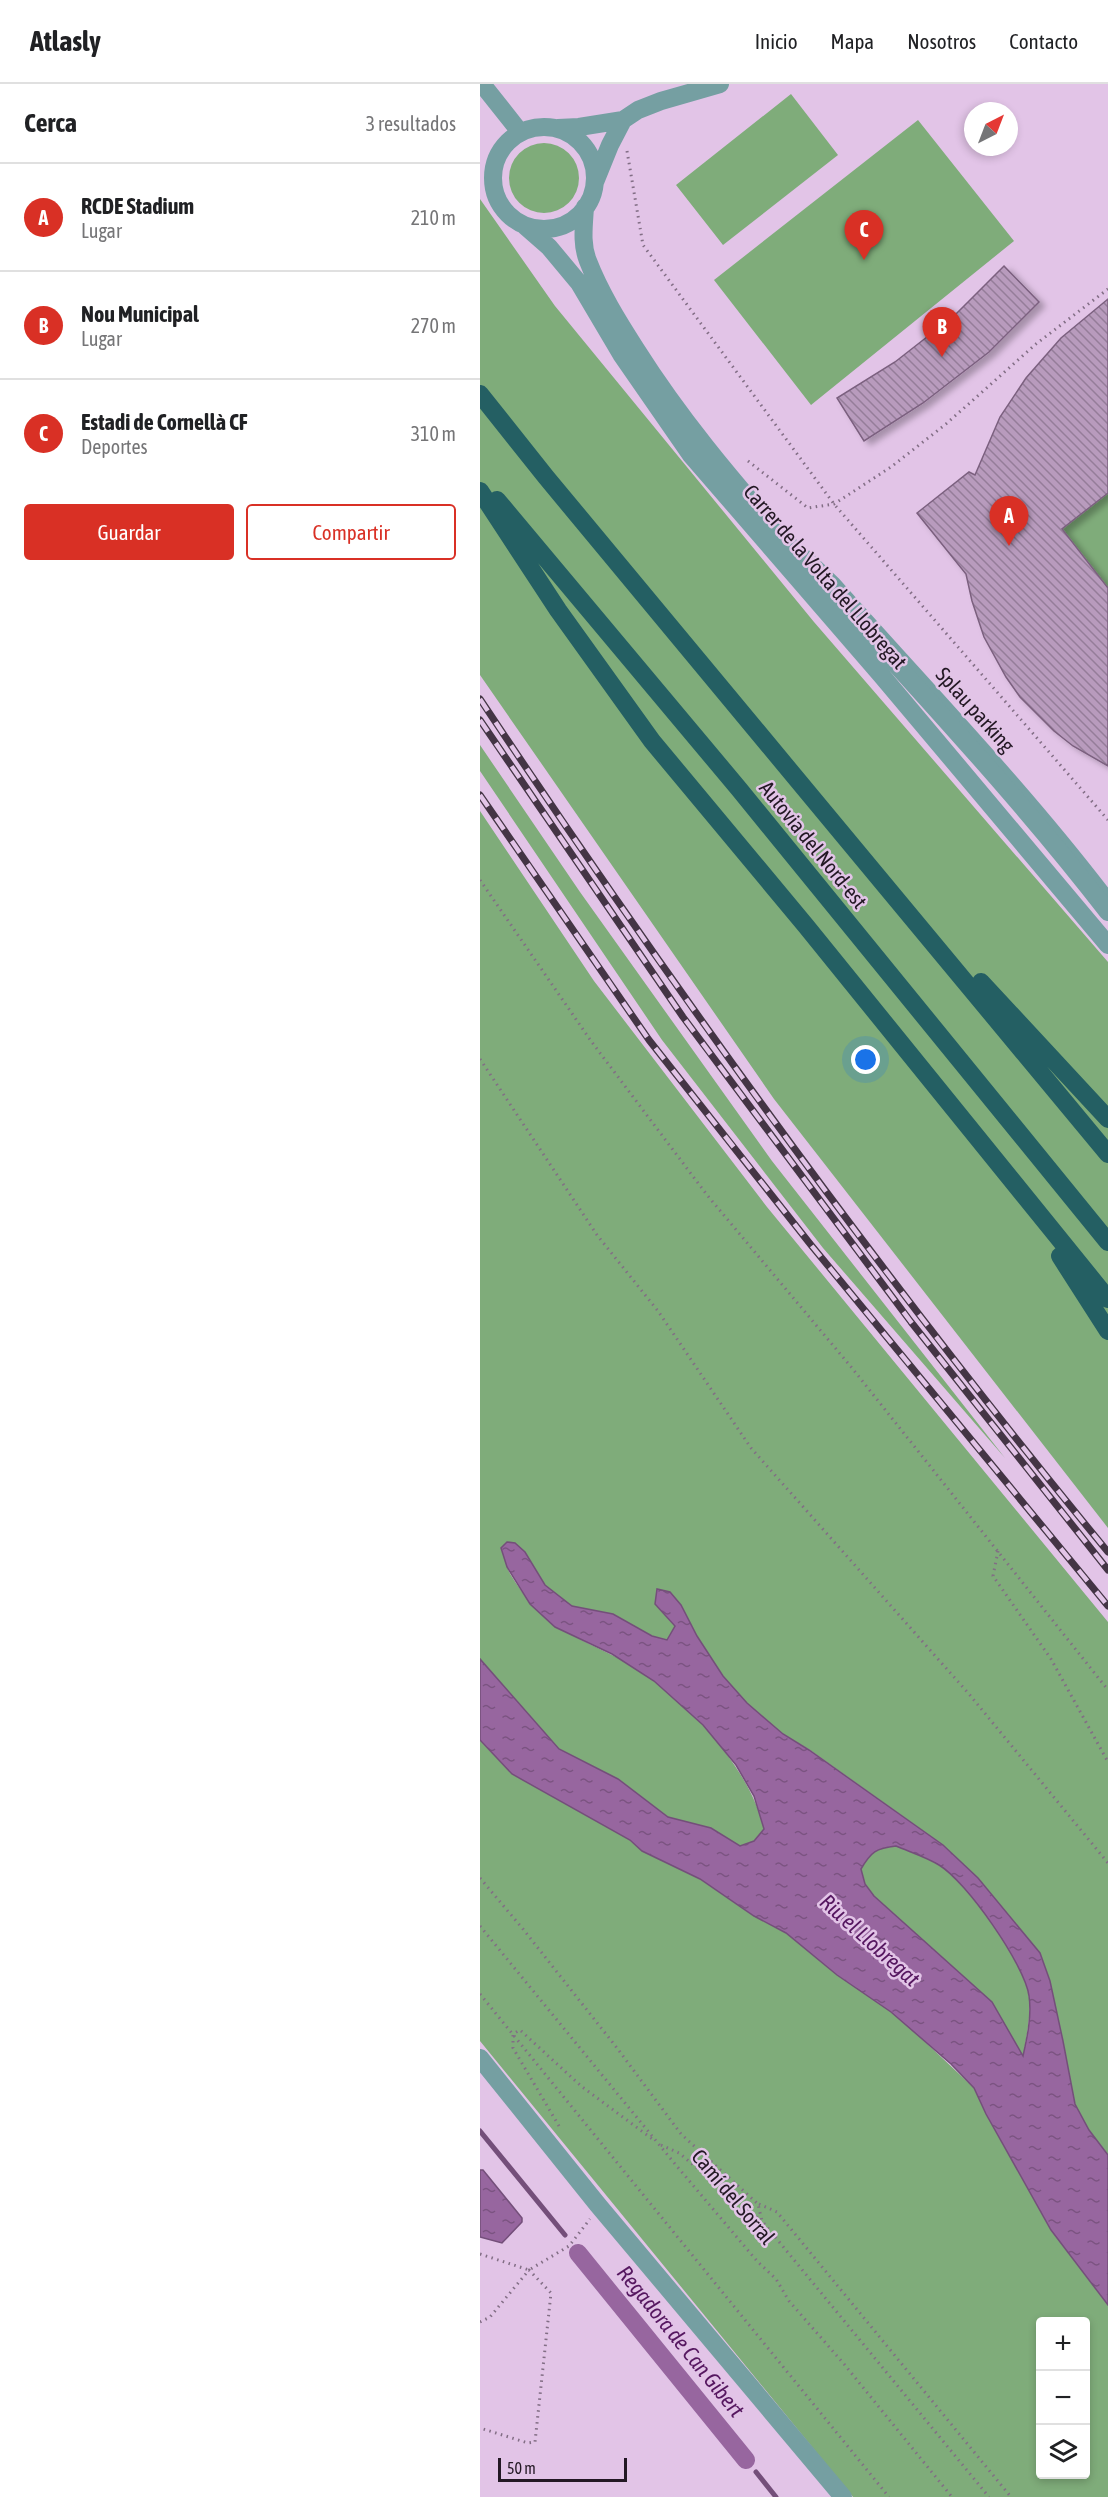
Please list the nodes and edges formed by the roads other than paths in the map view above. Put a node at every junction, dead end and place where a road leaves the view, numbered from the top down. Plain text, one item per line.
1 (482, 84) edge
2 (720, 84) edge
3 (622, 120) junction
4 (556, 128) junction
5 (520, 132) junction
6 (594, 184) junction
7 (585, 207) junction
8 (525, 226) junction
9 (480, 394) edge
10 (480, 479) edge
11 (480, 491) edge
12 (756, 507) junction
13 (827, 814) junction
14 (1108, 895) edge
15 (1108, 912) edge
16 (1108, 945) edge
17 (1108, 1119) edge
18 (1108, 1154) edge
19 (1010, 1179) junction
20 (1108, 1242) edge
21 (1108, 1299) edge
22 (1108, 1331) edge
23 (480, 2058) edge
24 (843, 2497) edge

1 - 5 street
2 - 3 street
3 - 4 street
3 - 6 street
4 - 5 street
4 - 6 street
5 - 8 street
6 - 7 street
7 - 8 street
7 - 12 street, Carrer de la Volta del Llobregat
8 - 16 street, Carrer de la Volta del Llobregat
9 - 13 highway, Autovia del Nord-est
10 - 20 highway, Autovia del Nord-est
11 - 19 highway
12 - 14 lane, Splau parking
12 - 15 street, Carrer de la Volta del Llobregat
13 - 17 highway
13 - 18 highway, Autovia del Nord-est
19 - 21 highway
19 - 22 highway
23 - 24 street

